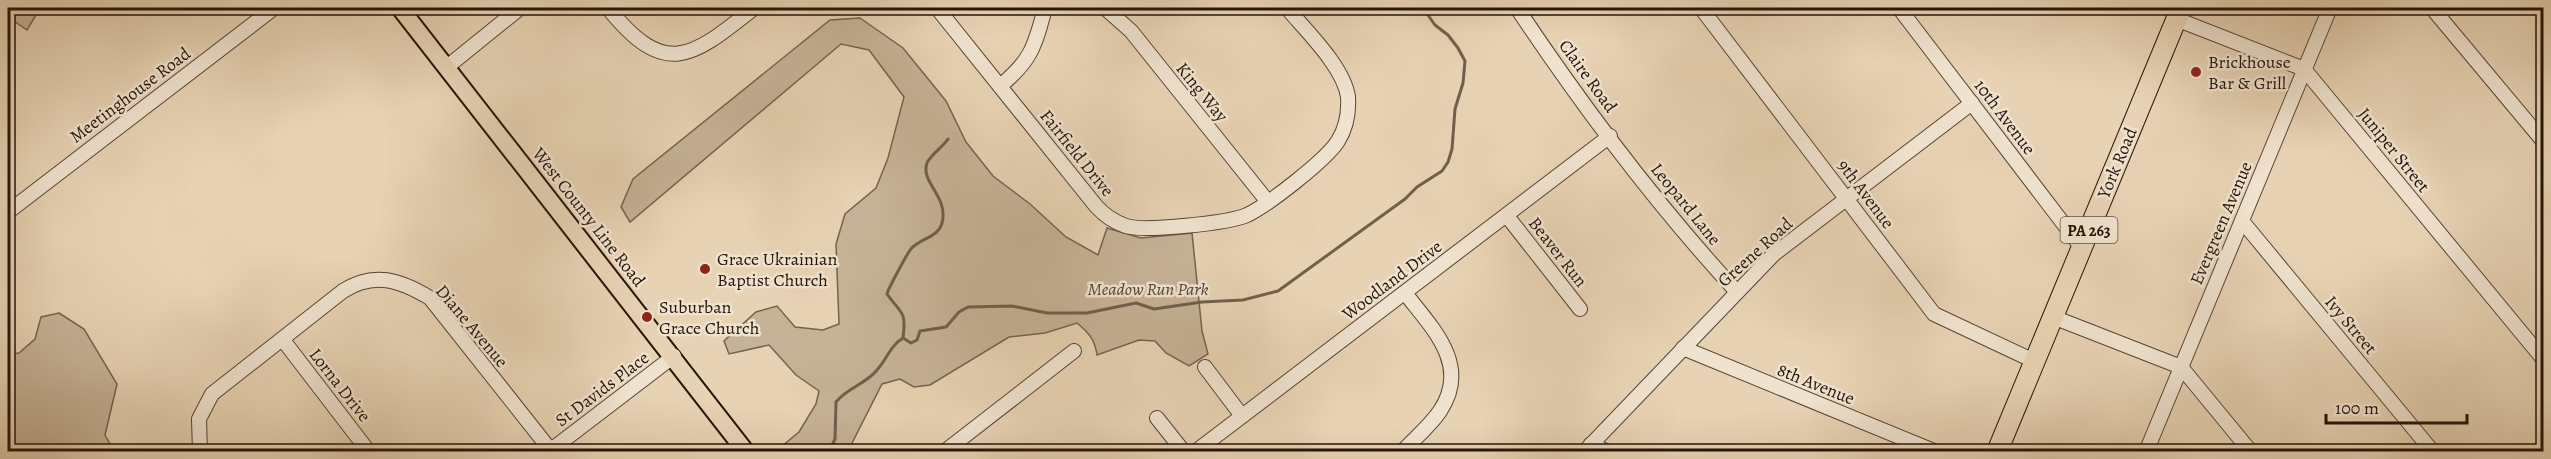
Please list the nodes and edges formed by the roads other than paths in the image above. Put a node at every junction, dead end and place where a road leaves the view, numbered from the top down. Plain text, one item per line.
1 (274, 8) edge
2 (400, 8) edge
3 (520, 8) edge
4 (608, 8) edge
5 (754, 8) edge
6 (937, 8) edge
7 (1045, 8) edge
8 (1105, 8) edge
9 (1287, 8) edge
10 (1517, 8) edge
11 (1701, 8) edge
12 (1899, 8) edge
13 (2330, 8) edge
14 (2432, 8) edge
15 (2179, 13) edge
16 (447, 67) junction
17 (2304, 69) junction
18 (999, 86) junction
19 (1972, 103) junction
20 (1610, 136) junction
21 (2544, 142) edge
22 (1846, 199) junction
23 (1268, 202) junction
24 (8, 212) edge
25 (1507, 216) junction
26 (2242, 221) junction
27 (2082, 248) junction
28 (1737, 292) junction
29 (1405, 293) junction
30 (1580, 309) dead end
31 (2053, 317) junction
32 (283, 340) junction
33 (1683, 348) junction
34 (1074, 351) dead end
35 (674, 356) junction
36 (2544, 360) edge
37 (2034, 361) junction
38 (1205, 367) dead end
39 (2181, 367) junction
40 (1242, 416) junction
41 (1157, 418) dead end
42 (1587, 448) edge
43 (551, 451) edge
44 (200, 452) edge
45 (369, 452) edge
46 (746, 452) edge
47 (944, 452) edge
48 (1184, 452) edge
49 (1195, 452) edge
50 (1402, 452) edge
51 (1608, 452) edge
52 (1936, 452) edge
53 (1997, 452) edge
54 (2146, 452) edge
55 (2251, 452) edge
56 (2433, 452) edge

1 - 24 street, Meetinghouse Road
2 - 16 main road, West County Line Road
3 - 16 street
4 - 5 street
6 - 18 street, Fairfield Drive
7 - 18 street
8 - 23 street, King Way
9 - 23 street, Fairfield Drive
10 - 20 street, Claire Road
11 - 22 street, 9th Avenue
12 - 19 street, 10th Avenue
13 - 17 street, Evergreen Avenue
14 - 21 street
15 - 17 street, Juniper Street
15 - 27 highway, York Road / PA 263
16 - 35 main road, West County Line Road
17 - 26 street, Evergreen Avenue
17 - 36 street, Juniper Street
18 - 23 street, Fairfield Drive
19 - 22 street, Greene Road
19 - 27 street, 10th Avenue
20 - 25 street, Woodland Drive
20 - 28 street, Leopard Lane
22 - 28 street, Greene Road
22 - 37 street, 9th Avenue
25 - 29 street, Woodland Drive
25 - 30 street, Beaver Run
26 - 39 street, Evergreen Avenue
26 - 56 street, Ivy Street
27 - 31 highway, York Road / PA 263
28 - 33 street, Greene Road
29 - 40 street, Woodland Drive
29 - 50 street
31 - 37 highway, York Road / PA 263
31 - 39 street
32 - 43 street, Diane Avenue
32 - 44 street, Diane Avenue
32 - 45 street, Lorna Drive
33 - 42 street, Greene Road
33 - 52 street, 8th Avenue
34 - 47 street
35 - 43 street, St Davids Place
35 - 46 main road, West County Line Road
37 - 53 highway, York Road / PA 263
38 - 40 street
39 - 54 street, Evergreen Avenue
39 - 55 street
40 - 49 street, Woodland Drive
41 - 48 street
42 - 51 street

